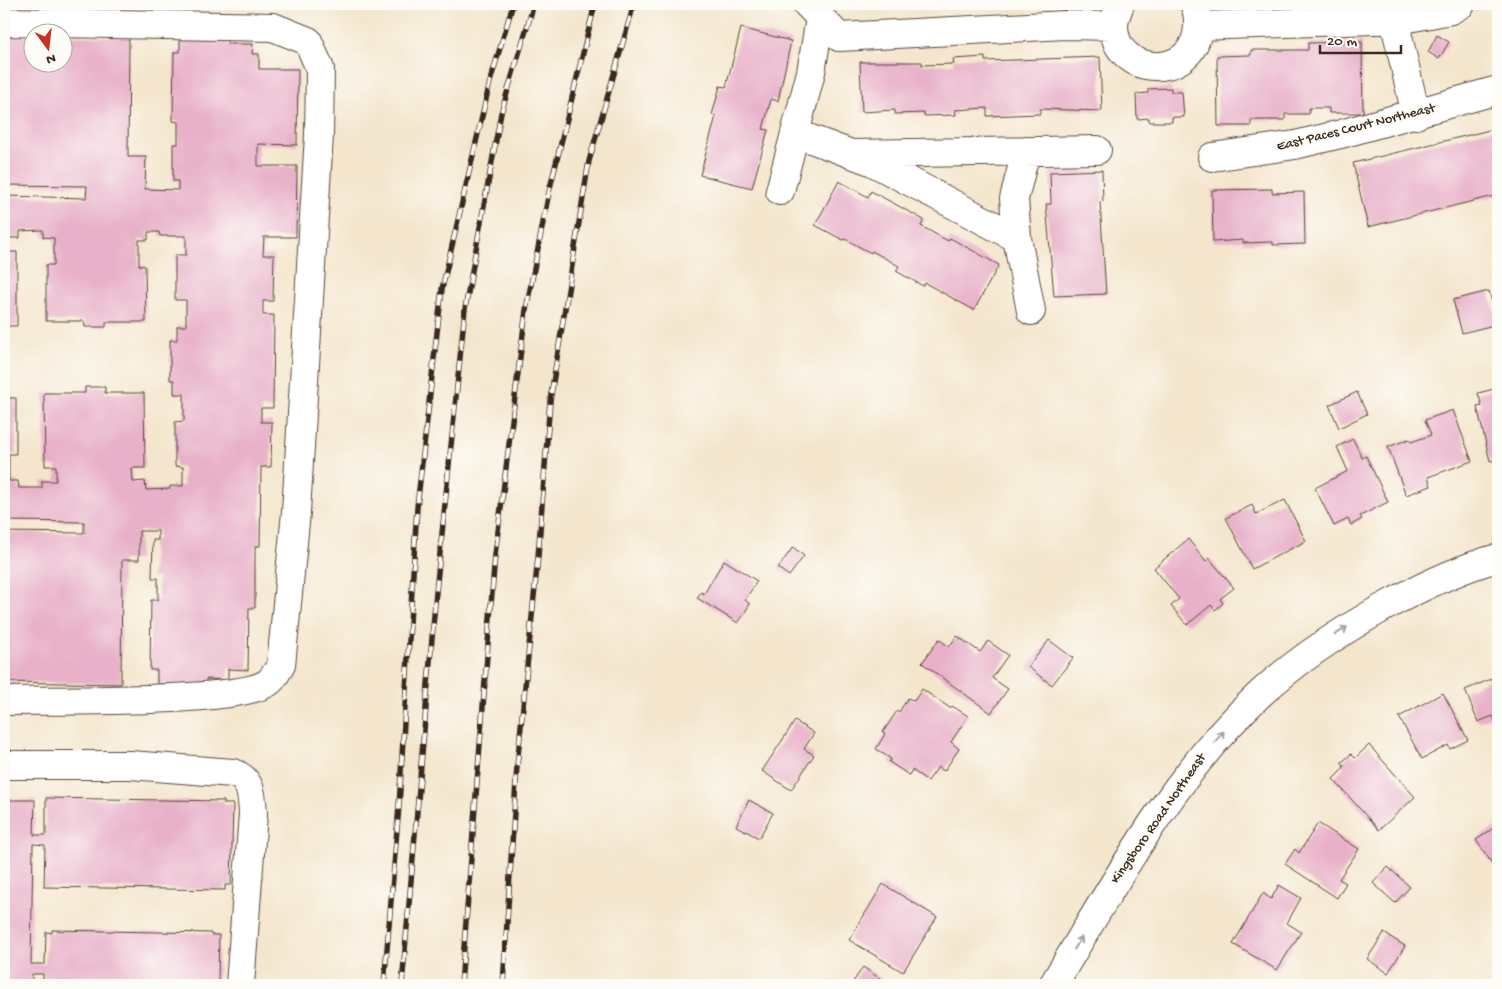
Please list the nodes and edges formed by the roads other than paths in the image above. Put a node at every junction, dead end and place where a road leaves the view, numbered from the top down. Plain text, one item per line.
1 (1462, 4) edge
2 (814, 11) edge
3 (1303, 13) edge
4 (1117, 15) edge
5 (1196, 15) edge
6 (1394, 19) junction
7 (4, 22) edge
8 (1498, 90) edge
9 (1416, 115) junction
10 (795, 134) junction
11 (1097, 150) dead end
12 (1026, 151) junction
13 (851, 154) junction
14 (1212, 157) dead end
15 (780, 191) dead end
16 (1017, 238) junction
17 (1031, 312) dead end
18 (1498, 558) edge
19 (4, 701) edge
20 (4, 765) edge
21 (240, 985) edge
22 (1053, 985) edge

1 - 6 street
2 - 4 street
2 - 10 street
3 - 5 street
3 - 6 street
4 - 5 street
6 - 9 street
7 - 19 street
8 - 9 street, East Paces Court Northeast
9 - 14 street, East Paces Court Northeast
10 - 13 street
10 - 15 street
11 - 12 street
12 - 13 street
12 - 16 street
13 - 16 street
16 - 17 street
22 -> 18 street, Kingsboro Road Northeast
20 - 21 street

